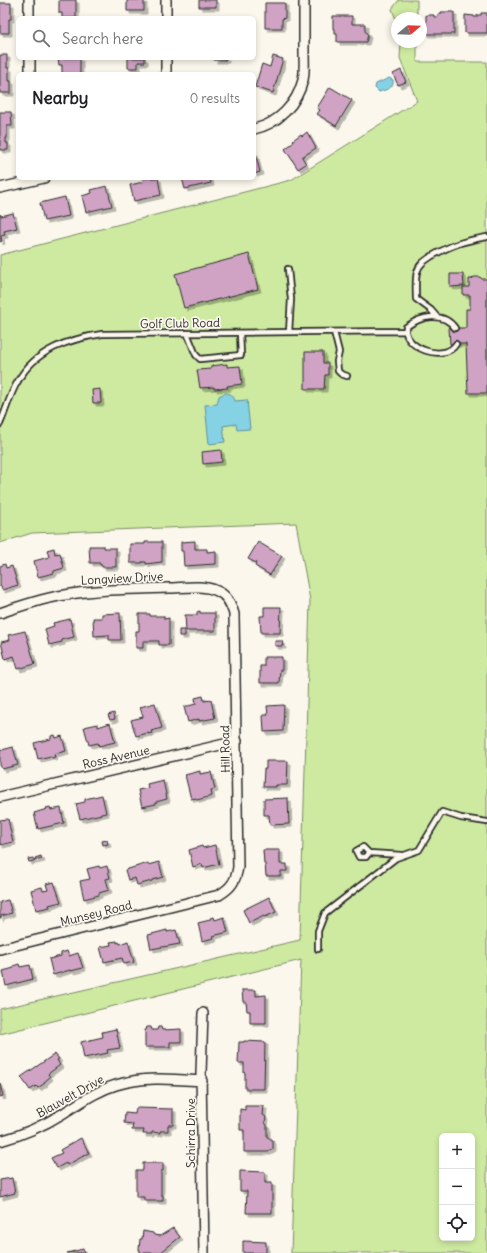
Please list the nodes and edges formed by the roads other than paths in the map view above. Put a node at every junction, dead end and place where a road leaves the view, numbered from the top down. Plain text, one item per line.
1 (29, 0) edge
2 (166, 0) edge
3 (304, 0) edge
4 (29, 16) edge
5 (166, 16) edge
6 (30, 60) edge
7 (166, 60) edge
8 (30, 72) edge
9 (166, 72) edge
10 (256, 129) edge
11 (31, 180) edge
12 (0, 188) edge
13 (487, 237) edge
14 (288, 269) dead end
15 (437, 317) junction
16 (455, 328) dead end
17 (406, 331) junction
18 (289, 332) junction
19 (334, 332) junction
20 (187, 333) junction
21 (240, 333) junction
22 (456, 344) dead end
23 (347, 376) dead end
24 (0, 424) edge
25 (0, 613) edge
26 (234, 614) joint
27 (237, 741) junction
28 (0, 797) edge
29 (487, 822) edge
30 (369, 853) dead end
31 (404, 855) junction
32 (234, 883) joint
33 (0, 949) edge
34 (318, 949) dead end
35 (203, 1013) dead end
36 (202, 1081) junction
37 (0, 1141) edge
38 (204, 1253) edge

1 - 4 street
2 - 5 street
3 - 10 street
6 - 8 street
7 - 9 street
11 - 12 street
13 - 15 lane
14 - 18 lane
15 - 16 lane
15 - 17 lane
17 - 19 lane, Golf Club Road
17 - 22 lane
18 - 19 lane, Golf Club Road
18 - 21 lane, Golf Club Road
19 - 23 lane
20 - 21 lane, Golf Club Road
20 - 21 lane
20 - 24 lane, Golf Club Road
25 - 26 street, Longview Drive
26 - 27 street, Hill Road
27 - 28 street, Ross Avenue
27 - 32 street, Hill Road
29 - 31 lane
30 - 31 lane
31 - 34 lane
32 - 33 street, Munsey Road
35 - 36 street, Schirra Drive
36 - 37 street, Blauvelt Drive
36 - 38 street, Schirra Drive

